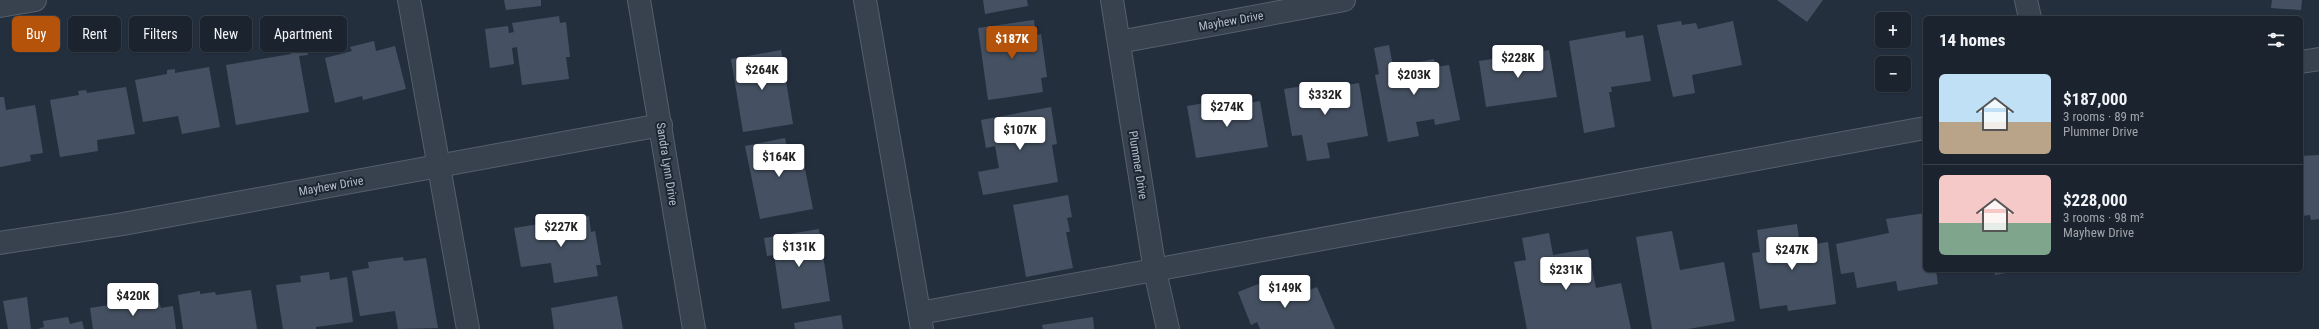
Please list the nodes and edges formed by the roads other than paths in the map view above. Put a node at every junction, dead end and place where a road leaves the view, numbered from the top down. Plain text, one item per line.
1 (35, 0) edge
2 (409, 0) edge
3 (639, 0) edge
4 (865, 0) edge
5 (1112, 0) edge
6 (1344, 0) edge
7 (2026, 0) edge
8 (0, 6) edge
9 (2030, 16) edge
10 (1119, 42) junction
11 (2319, 59) edge
12 (2303, 62) edge
13 (661, 125) junction
14 (1923, 128) edge
15 (437, 166) junction
16 (0, 243) edge
17 (1155, 270) junction
18 (921, 321) edge
19 (468, 329) edge
20 (694, 329) edge
21 (1168, 329) edge

1 - 8 street
2 - 15 street
3 - 13 street, Sandra Lynn Drive
4 - 18 street
5 - 10 street, Plummer Drive
6 - 10 street, Mayhew Drive
7 - 9 street
10 - 17 street, Plummer Drive
11 - 12 street
13 - 15 street, Mayhew Drive
13 - 20 street, Sandra Lynn Drive
14 - 17 street
15 - 16 street, Mayhew Drive
15 - 19 street
17 - 18 street
17 - 21 street, Plummer Drive

